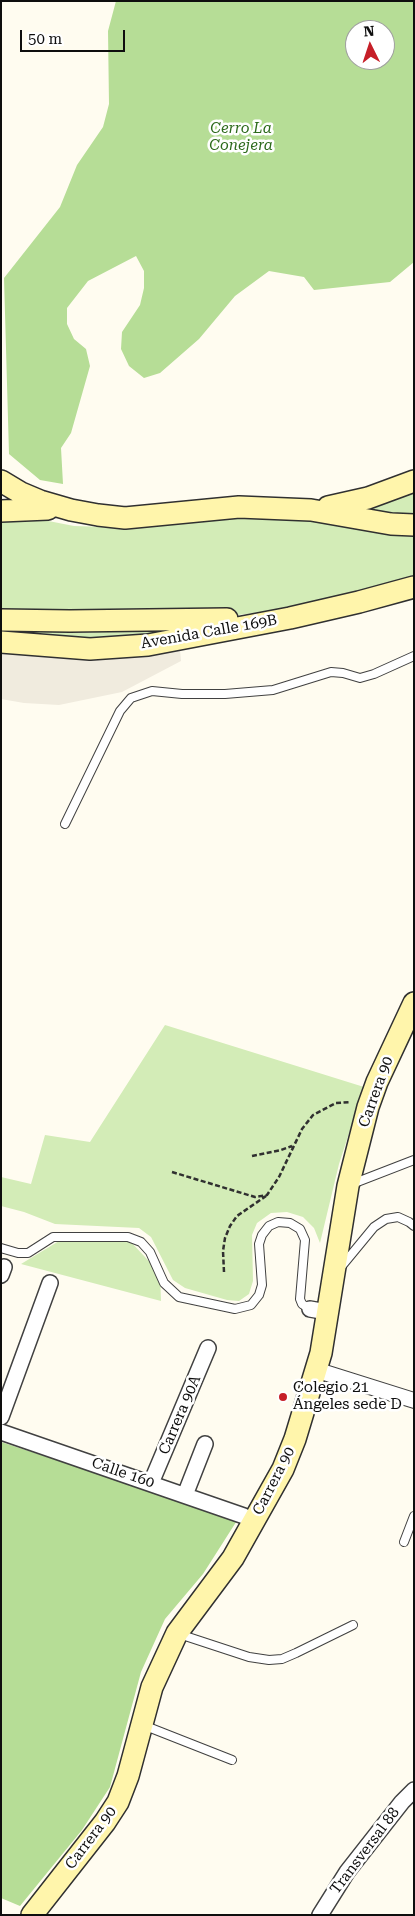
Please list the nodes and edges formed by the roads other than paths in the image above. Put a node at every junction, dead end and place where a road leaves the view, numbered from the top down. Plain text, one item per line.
1 (1, 481) edge
2 (414, 481) edge
3 (71, 510) junction
4 (310, 510) junction
5 (1, 511) edge
6 (414, 525) edge
7 (414, 587) edge
8 (1, 613) edge
9 (290, 618) junction
10 (1, 620) edge
11 (70, 621) junction
12 (1, 642) edge
13 (414, 656) edge
14 (65, 824) dead end
15 (414, 1002) edge
16 (414, 1160) edge
17 (348, 1186) junction
18 (414, 1226) edge
19 (1, 1248) edge
20 (334, 1274) junction
21 (50, 1284) dead end
22 (319, 1310) junction
23 (208, 1348) dead end
24 (316, 1370) junction
25 (414, 1397) edge
26 (414, 1404) edge
27 (1, 1417) edge
28 (1, 1432) edge
29 (205, 1444) dead end
30 (151, 1483) junction
31 (185, 1495) junction
32 (244, 1516) dead end
33 (414, 1516) edge
34 (404, 1542) dead end
35 (352, 1625) dead end
36 (177, 1633) junction
37 (141, 1725) junction
38 (232, 1760) dead end
39 (414, 1790) edge
40 (32, 1915) edge
41 (320, 1915) edge

1 - 3 main road
2 - 4 main road
3 - 4 main road
3 - 5 main road
4 - 6 main road
7 - 9 main road, Avenida Calle 169B
8 - 11 main road
9 - 11 main road
9 - 12 main road, Avenida Calle 169B
10 - 11 main road
13 - 14 lane
15 - 17 main road, Carrera 90
16 - 17 lane
17 - 20 main road, Carrera 90
18 - 20 lane
19 - 22 lane
20 - 22 main road, Carrera 90
21 - 27 street
22 - 24 main road, Carrera 90
23 - 30 street, Carrera 90A
24 - 25 lane
24 - 26 lane
24 - 36 main road, Carrera 90
28 - 30 street, Calle 160
29 - 31 street
30 - 31 street, Calle 160
31 - 32 street, Calle 160
33 - 34 lane
35 - 36 lane
36 - 37 main road, Carrera 90
37 - 38 lane
37 - 40 main road, Carrera 90
39 - 41 street, Transversal 88

